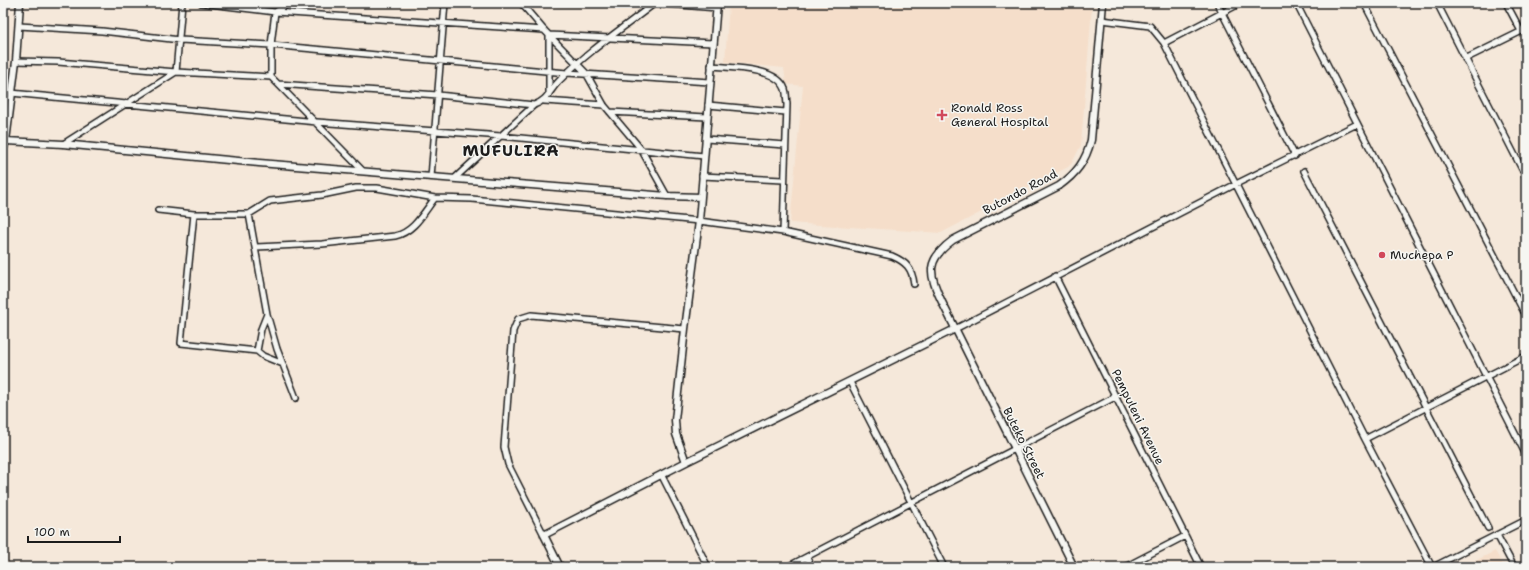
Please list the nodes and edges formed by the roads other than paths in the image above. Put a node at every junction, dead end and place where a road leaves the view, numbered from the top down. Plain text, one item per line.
1 (20, 3) edge
2 (182, 3) edge
3 (201, 3) edge
4 (289, 3) edge
5 (445, 3) edge
6 (521, 3) edge
7 (655, 3) edge
8 (1103, 3) edge
9 (1218, 3) edge
10 (1241, 3) edge
11 (1296, 3) edge
12 (1364, 3) edge
13 (1437, 3) edge
14 (1506, 3) edge
15 (717, 6) edge
16 (275, 12) junction
17 (1222, 12) junction
18 (1102, 20) junction
19 (443, 22) junction
20 (18, 26) junction
21 (544, 30) junction
22 (1523, 30) edge
23 (549, 35) junction
24 (609, 38) junction
25 (180, 40) junction
26 (713, 43) junction
27 (1164, 43) junction
28 (271, 45) junction
29 (1465, 59) junction
30 (440, 60) junction
31 (16, 61) junction
32 (577, 63) junction
33 (712, 66) junction
34 (548, 70) junction
35 (176, 72) junction
36 (567, 73) junction
37 (586, 73) junction
38 (271, 77) junction
39 (710, 82) junction
40 (278, 84) junction
41 (11, 93) junction
42 (549, 94) junction
43 (438, 95) junction
44 (544, 102) junction
45 (123, 104) junction
46 (534, 105) junction
47 (604, 105) junction
48 (708, 106) junction
49 (610, 112) junction
50 (786, 112) junction
51 (707, 117) junction
52 (5, 122) edge
53 (317, 122) junction
54 (1357, 124) junction
55 (435, 132) junction
56 (501, 136) junction
57 (706, 139) junction
58 (6, 141) junction
59 (63, 144) junction
60 (785, 145) junction
61 (641, 149) junction
62 (3, 153) edge
63 (704, 156) junction
64 (1295, 156) junction
65 (362, 170) junction
66 (1304, 171) dead end
67 (702, 176) junction
68 (431, 177) junction
69 (1526, 177) edge
70 (455, 178) junction
71 (783, 180) junction
72 (1236, 184) junction
73 (667, 196) junction
74 (701, 196) junction
75 (436, 198) junction
76 (158, 210) dead end
77 (194, 214) junction
78 (249, 214) junction
79 (699, 221) junction
80 (783, 232) junction
81 (256, 247) junction
82 (1055, 276) junction
83 (914, 284) dead end
84 (267, 314) junction
85 (1526, 316) edge
86 (685, 329) junction
87 (955, 329) junction
88 (256, 351) junction
89 (1526, 356) edge
90 (283, 364) junction
91 (1485, 376) junction
92 (850, 382) junction
93 (1117, 396) junction
94 (296, 398) dead end
95 (1426, 407) junction
96 (1365, 439) junction
97 (1014, 449) junction
98 (1526, 455) edge
99 (686, 462) junction
100 (662, 476) junction
101 (911, 503) junction
102 (1526, 520) edge
103 (1488, 528) dead end
104 (1497, 534) junction
105 (544, 535) junction
106 (1185, 536) junction
107 (807, 557) junction
108 (560, 567) edge
109 (708, 567) edge
110 (787, 567) edge
111 (812, 567) edge
112 (944, 567) edge
113 (1074, 567) edge
114 (1125, 567) edge
115 (1201, 567) edge
116 (1432, 567) edge
117 (1514, 567) edge

1 - 20 street
2 - 25 street
3 - 16 street
4 - 16 street
5 - 19 street
6 - 21 street
7 - 15 street
7 - 24 street
8 - 18 street, Butondo Road
9 - 17 street
10 - 17 street
11 - 54 street
12 - 85 street
13 - 29 street
14 - 22 street
15 - 26 street
16 - 19 street
16 - 28 street
17 - 27 street
17 - 64 street
18 - 27 street
18 - 87 street, Butondo Road
19 - 21 street
19 - 30 street
20 - 25 street
20 - 31 street
21 - 23 street
22 - 29 street
23 - 24 street
23 - 32 street
23 - 34 street
24 - 26 street
24 - 32 street
25 - 28 street
25 - 35 street
26 - 33 street
27 - 72 street
28 - 30 street
28 - 38 street
29 - 69 street
30 - 34 street
30 - 43 street
31 - 35 street
31 - 41 street
32 - 36 street
32 - 37 street
33 - 39 street
33 - 50 street
34 - 36 street
34 - 42 street
35 - 38 street
35 - 45 street
36 - 37 street
36 - 42 street
37 - 39 street
37 - 47 street
38 - 40 street
39 - 48 street
40 - 43 street
40 - 53 street
41 - 45 street
41 - 52 street
42 - 44 street
43 - 46 street
43 - 55 street
44 - 46 street
44 - 47 street
45 - 53 street
45 - 59 street
46 - 56 street
47 - 49 street
48 - 50 street
48 - 51 street
49 - 51 street
49 - 61 street
50 - 60 street
51 - 57 street
52 - 58 street
53 - 55 street
53 - 65 street
54 - 64 street
54 - 91 street
55 - 56 street
55 - 68 street
56 - 61 street
56 - 70 street
57 - 60 street
57 - 63 street
58 - 59 street
58 - 62 street
59 - 65 street
60 - 71 street
61 - 63 street
61 - 73 street
63 - 67 street
64 - 72 street
65 - 68 street
66 - 95 street
67 - 71 street
67 - 74 street
68 - 70 street
70 - 73 street
71 - 80 street
72 - 82 street
72 - 96 street
73 - 74 street
74 - 79 street
75 - 78 street
75 - 79 street
75 - 81 street
76 - 77 street
77 - 78 street
77 - 88 street
78 - 81 street
79 - 80 street
79 - 86 street
80 - 83 street
81 - 84 street
82 - 87 street
82 - 93 street, Pempuleni Avenue
84 - 88 street
84 - 90 street
86 - 99 street
86 - 105 street
87 - 92 street
87 - 97 street, Buteko Street
88 - 90 street
89 - 91 street
90 - 94 street
91 - 95 street
91 - 98 street
92 - 99 street
92 - 101 street
93 - 97 street
93 - 106 street, Pempuleni Avenue
95 - 96 street
95 - 103 street
96 - 116 street
97 - 101 street
97 - 113 street, Buteko Street
99 - 100 street
100 - 105 street
100 - 109 street
101 - 107 street
101 - 112 street
102 - 104 street
104 - 116 street
104 - 117 street
105 - 108 street
106 - 114 street
106 - 115 street, Pempuleni Avenue
107 - 110 street
107 - 111 street

